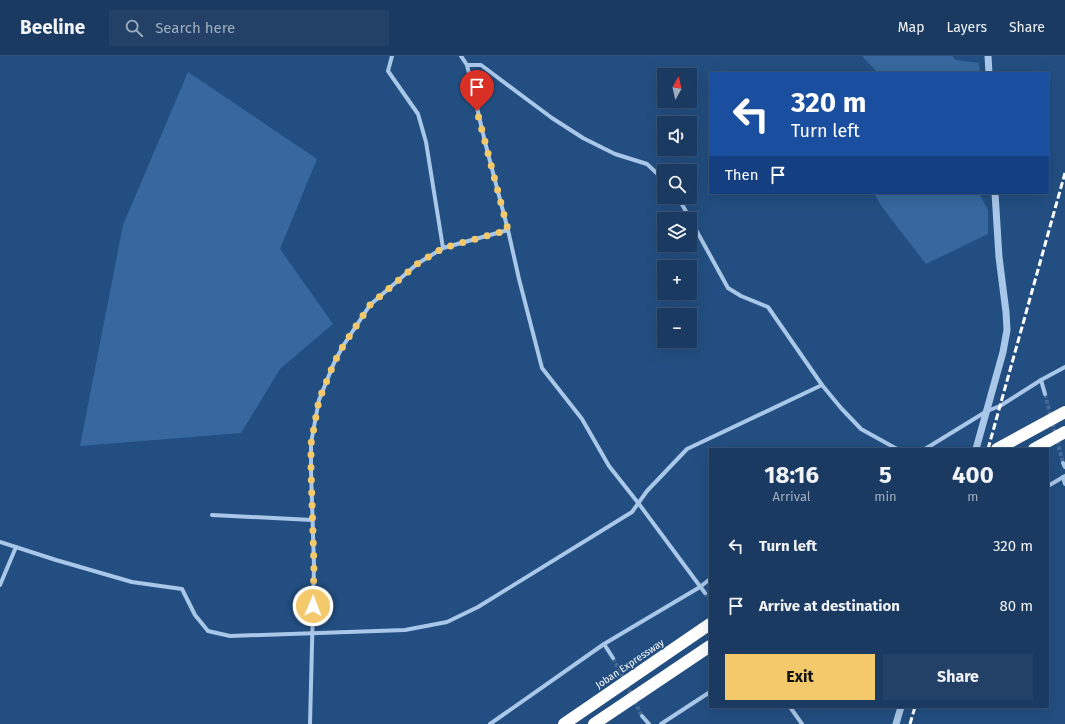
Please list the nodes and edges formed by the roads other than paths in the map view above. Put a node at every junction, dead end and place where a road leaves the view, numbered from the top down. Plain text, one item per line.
1 (392, 56) edge
2 (461, 56) edge
3 (988, 56) edge
4 (467, 65) junction
5 (989, 72) edge
6 (657, 173) edge
7 (995, 194) edge
8 (682, 204) edge
9 (508, 230) junction
10 (443, 248) junction
11 (1065, 367) edge
12 (1041, 380) junction
13 (822, 385) junction
14 (1045, 394) tunnel mouth
15 (987, 411) junction
16 (1065, 412) edge
17 (1065, 432) edge
18 (895, 448) edge
19 (927, 448) edge
20 (976, 448) edge
21 (998, 448) edge
22 (1036, 448) edge
23 (1064, 476) edge
24 (1065, 484) edge
25 (1049, 485) edge
26 (639, 504) junction
27 (212, 515) dead end
28 (312, 520) junction
29 (0, 542) edge
30 (16, 548) junction
31 (709, 581) edge
32 (0, 585) edge
33 (700, 587) junction
34 (705, 593) tunnel mouth
35 (709, 625) edge
36 (312, 632) junction
37 (604, 644) junction
38 (709, 647) edge
39 (613, 658) tunnel mouth
40 (709, 693) edge
41 (791, 708) edge
42 (901, 708) edge
43 (642, 716) tunnel mouth
44 (310, 724) edge
45 (490, 724) edge
46 (564, 724) edge
47 (594, 724) edge
48 (649, 724) edge
49 (661, 724) edge
50 (802, 724) edge
51 (896, 724) edge

1 - 10 street
2 - 4 street
3 - 5 street
4 - 6 street
4 - 9 street
7 - 15 street
8 - 13 street
9 - 10 street
9 - 26 street
10 - 28 street
11 - 12 street
12 - 14 street
12 - 15 street
13 - 18 street
13 - 26 street
15 - 19 street
15 - 20 street
16 - 21 highway
17 - 22 highway
23 - 24 street
23 - 25 street
26 - 33 street
26 - 36 street
27 - 28 street
28 - 36 street
29 - 30 street
30 - 32 street
30 - 36 street
31 - 33 street
33 - 34 street
33 - 37 street
35 - 46 highway, Joban Expressway
36 - 44 street
37 - 39 street
37 - 45 street
38 - 47 highway
40 - 49 street
41 - 50 street
42 - 51 street
43 - 48 street

